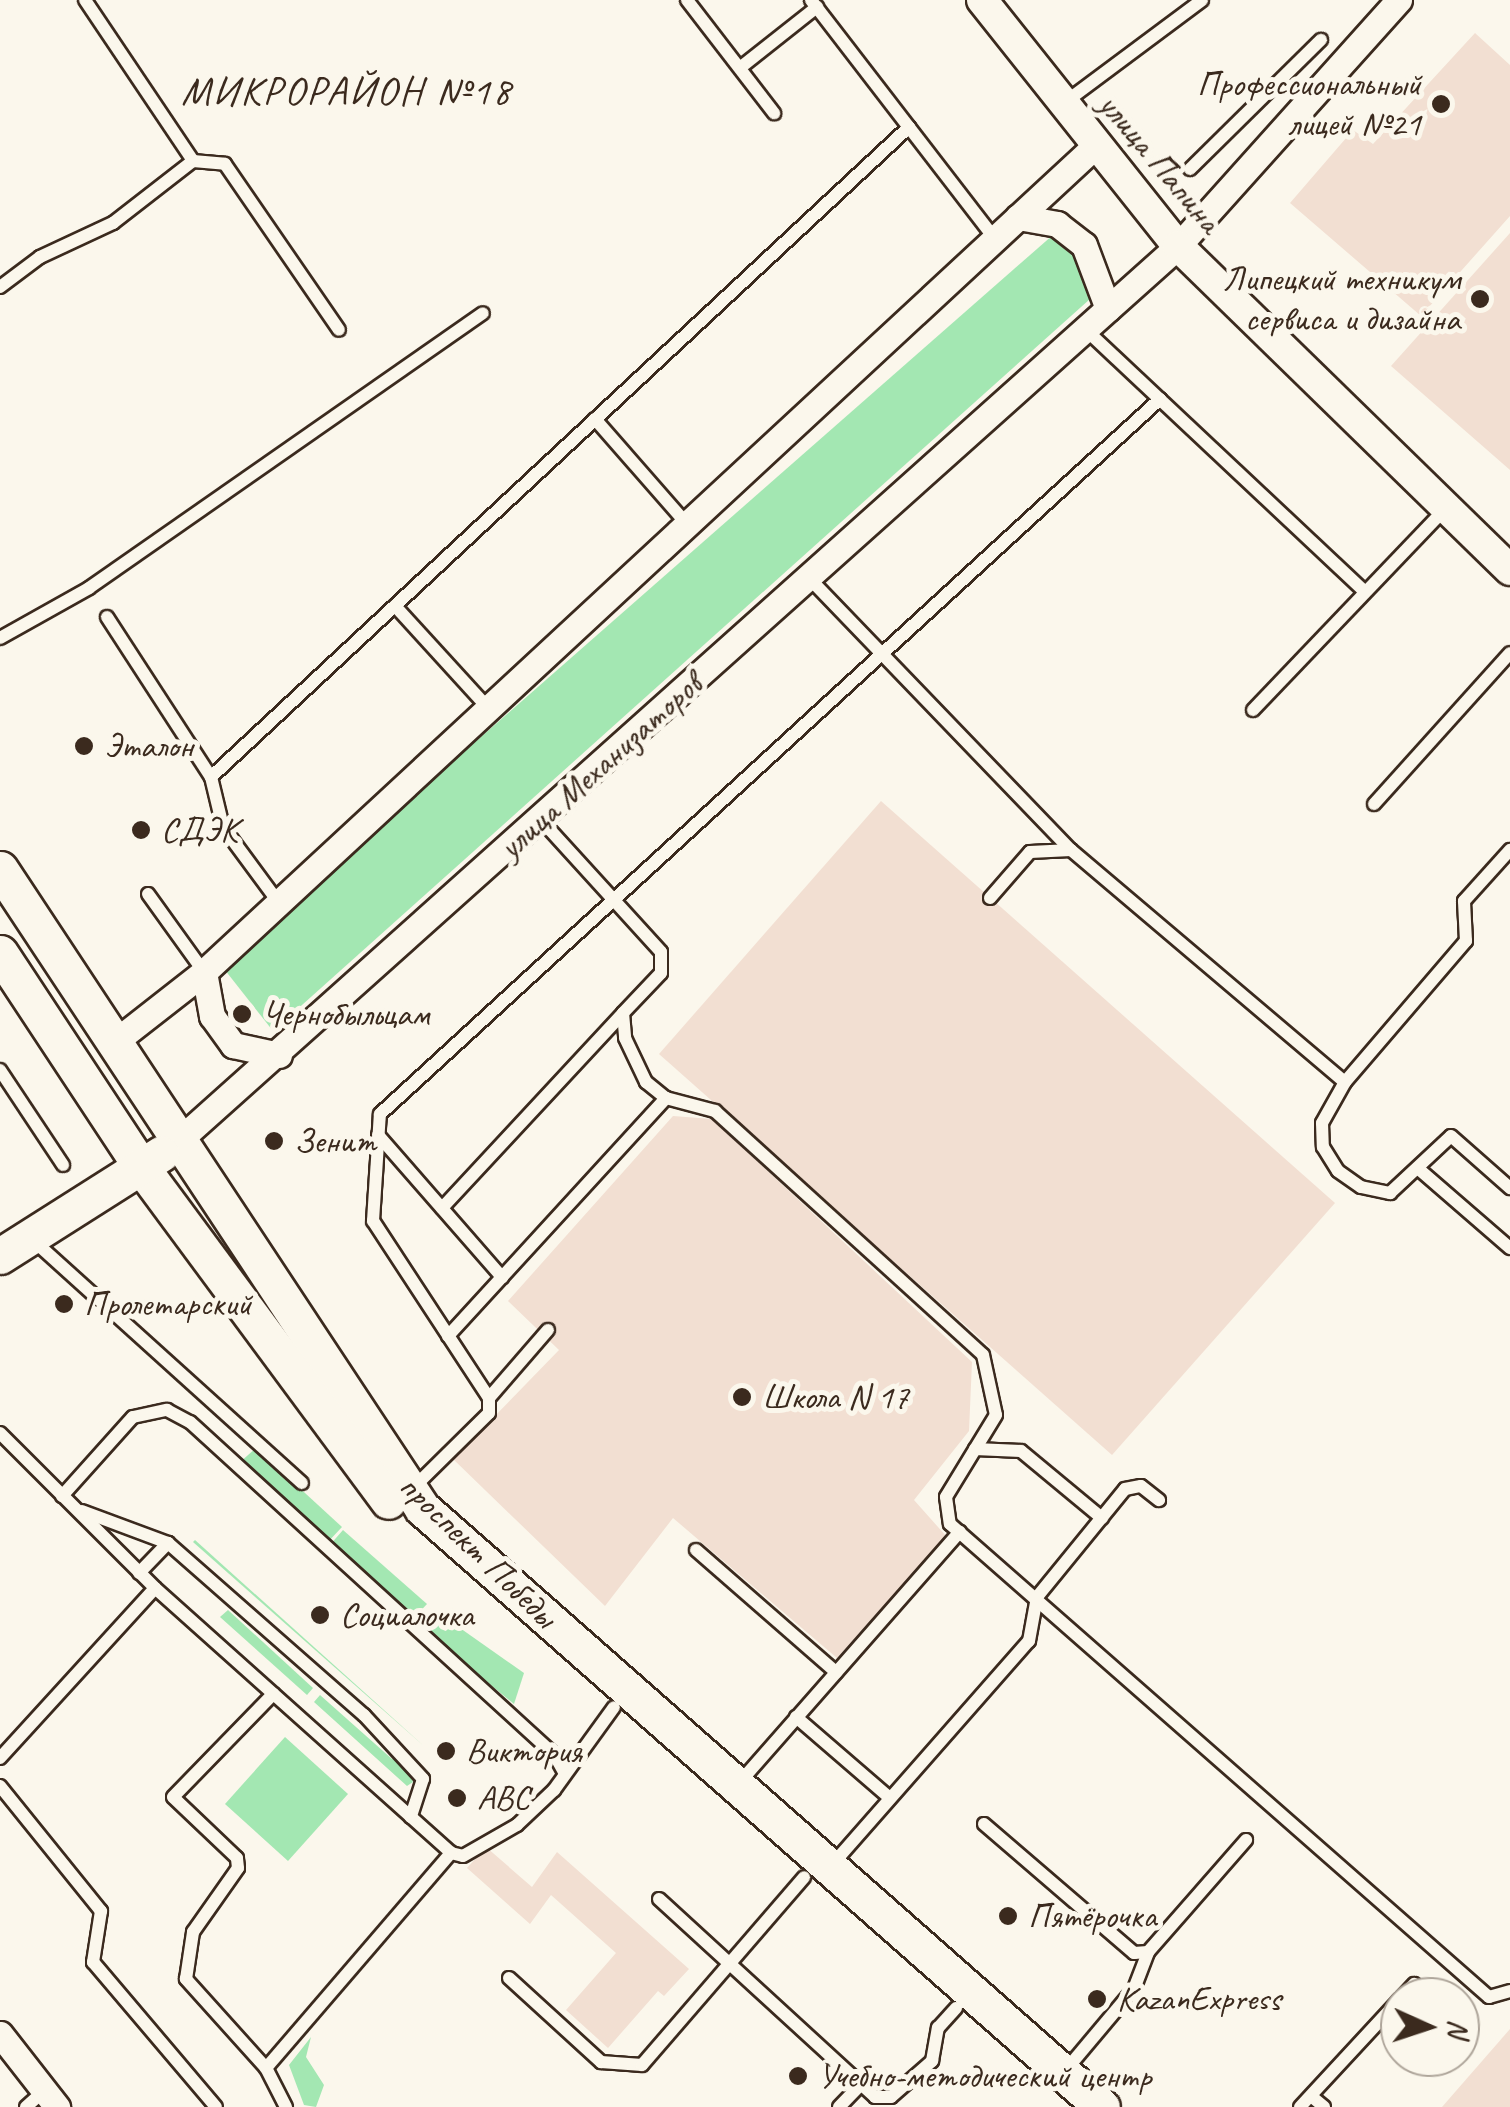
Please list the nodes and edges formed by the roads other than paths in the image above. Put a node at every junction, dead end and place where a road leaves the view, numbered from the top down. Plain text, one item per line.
1 (85, 0) edge
2 (687, 0) edge
3 (982, 0) edge
4 (1202, 0) edge
5 (1400, 0) edge
6 (814, 4) edge
7 (1321, 40) dead end
8 (741, 67) junction
9 (1062, 104) junction
10 (774, 113) dead end
11 (909, 127) junction
12 (1094, 147) junction
13 (192, 161) junction
14 (1190, 169) dead end
15 (1018, 217) junction
16 (995, 239) junction
17 (1178, 246) junction
18 (0, 287) edge
19 (1108, 309) junction
20 (483, 313) dead end
21 (339, 330) dead end
22 (1085, 330) junction
23 (1160, 400) junction
24 (595, 419) junction
25 (1445, 509) junction
26 (688, 524) junction
27 (1510, 570) edge
28 (809, 578) junction
29 (1365, 592) junction
30 (395, 606) junction
31 (107, 617) dead end
32 (0, 638) edge
33 (1510, 653) edge
34 (882, 654) junction
35 (488, 708) junction
36 (1253, 710) dead end
37 (211, 777) junction
38 (1374, 804) dead end
39 (541, 820) junction
40 (1071, 850) junction
41 (1510, 850) edge
42 (0, 869) edge
43 (148, 894) dead end
44 (990, 898) dead end
45 (612, 902) junction
46 (278, 903) junction
47 (0, 953) edge
48 (204, 972) junction
49 (623, 1013) junction
50 (112, 1044) junction
51 (278, 1055) junction
52 (0, 1070) edge
53 (1345, 1082) junction
54 (666, 1098) junction
55 (378, 1135) junction
56 (178, 1141) junction
57 (63, 1165) dead end
58 (142, 1168) junction
59 (1421, 1171) junction
60 (1510, 1188) edge
61 (442, 1208) junction
62 (32, 1239) junction
63 (1510, 1248) edge
64 (0, 1256) edge
65 (502, 1277) junction
66 (548, 1330) dead end
67 (448, 1336) junction
68 (488, 1398) junction
69 (0, 1433) edge
70 (256, 1446) junction
71 (976, 1449) junction
72 (236, 1463) junction
73 (302, 1482) dead end
74 (408, 1492) junction
75 (62, 1496) junction
76 (1159, 1500) dead end
77 (76, 1510) junction
78 (1102, 1518) junction
79 (960, 1532) junction
80 (168, 1543) junction
81 (696, 1550) dead end
82 (140, 1573) junction
83 (155, 1588) junction
84 (1037, 1597) junction
85 (836, 1672) junction
86 (273, 1694) junction
87 (600, 1714) junction
88 (796, 1718) junction
89 (0, 1758) edge
90 (564, 1772) junction
91 (736, 1785) junction
92 (0, 1786) edge
93 (890, 1798) junction
94 (411, 1818) junction
95 (984, 1824) dead end
96 (1246, 1840) dead end
97 (451, 1853) junction
98 (817, 1872) junction
99 (659, 1899) dead end
100 (1148, 1952) junction
101 (729, 1964) junction
102 (509, 1978) dead end
103 (1510, 1990) edge
104 (956, 2008) junction
105 (1380, 2021) edge
106 (0, 2034) edge
107 (266, 2068) junction
108 (861, 2084) junction
109 (1066, 2090) edge
110 (1311, 2096) junction
111 (43, 2102) edge
112 (216, 2107) edge
113 (286, 2107) edge
114 (839, 2107) edge
115 (1102, 2107) edge
116 (1300, 2107) edge
117 (1324, 2107) edge

1 - 13 lane
2 - 8 lane
3 - 9 street, улица Папина
4 - 9 lane
5 - 17 street, улица Механизаторов
6 - 8 lane
6 - 11 lane
7 - 14 lane
8 - 10 lane
9 - 12 street, улица Папина
11 - 16 lane
11 - 24 lane
12 - 15 street
12 - 17 street, улица Папина
13 - 18 lane
13 - 21 lane
15 - 16 street
15 - 19 street
16 - 26 street
17 - 19 street, улица Механизаторов
17 - 25 street, улица Папина
19 - 22 street, улица Механизаторов
20 - 32 lane
22 - 23 lane
22 - 28 street, улица Механизаторов
23 - 29 lane
23 - 34 lane
24 - 26 lane
24 - 30 lane
25 - 27 street, улица Папина
25 - 29 lane
26 - 35 street
28 - 34 lane
28 - 39 street, улица Механизаторов
29 - 36 lane
30 - 35 lane
30 - 37 lane
31 - 37 lane
33 - 38 lane
34 - 40 lane
34 - 45 lane
35 - 46 street
37 - 46 lane
39 - 45 lane
39 - 51 street, улица Механизаторов
40 - 44 lane
40 - 53 lane
41 - 53 lane
42 - 50 main road, проспект Победы
43 - 48 lane
45 - 49 lane
45 - 55 lane
46 - 48 street
47 - 58 main road, проспект Победы
48 - 50 street
48 - 51 street
49 - 54 lane
49 - 61 lane
50 - 56 main road, проспект Победы
51 - 56 street, улица Механизаторов
52 - 57 lane
53 - 59 lane
54 - 65 lane
54 - 71 lane
55 - 61 lane
55 - 67 lane
56 - 58 main road, улица Механизаторов
56 - 74 main road, проспект Победы
58 - 62 main road, улица Механизаторов
58 - 87 main road, проспект Победы
59 - 60 lane
59 - 63 lane
61 - 65 lane
62 - 64 main road, улица Механизаторов
62 - 70 lane
65 - 67 lane
66 - 68 lane
67 - 68 lane
68 - 74 lane
69 - 75 lane
70 - 72 lane
70 - 73 lane
71 - 78 lane
71 - 79 lane
72 - 75 lane
72 - 90 lane
74 - 91 main road, проспект Победы
75 - 77 lane
76 - 78 lane
77 - 80 lane
77 - 82 lane
78 - 84 lane
79 - 84 lane
79 - 85 lane
80 - 82 lane
80 - 94 lane
81 - 85 lane
82 - 83 lane
83 - 86 lane
83 - 89 lane
84 - 93 lane
84 - 103 lane
85 - 88 lane
86 - 94 lane
86 - 107 lane
87 - 90 lane
87 - 98 main road, проспект Победы
88 - 91 lane
88 - 93 lane
90 - 97 lane
91 - 98 main road, проспект Победы
92 - 112 lane
93 - 98 lane
94 - 97 lane
95 - 100 lane
96 - 100 lane
97 - 107 lane
98 - 101 lane
98 - 104 main road, проспект Победы
98 - 109 main road, проспект Победы
99 - 101 lane
100 - 109 lane
101 - 102 lane
101 - 108 lane
104 - 108 lane
104 - 109 main road, проспект Победы
105 - 110 lane
106 - 111 street
107 - 113 lane
108 - 114 lane
109 - 115 main road, проспект Победы
110 - 116 lane
110 - 117 lane

